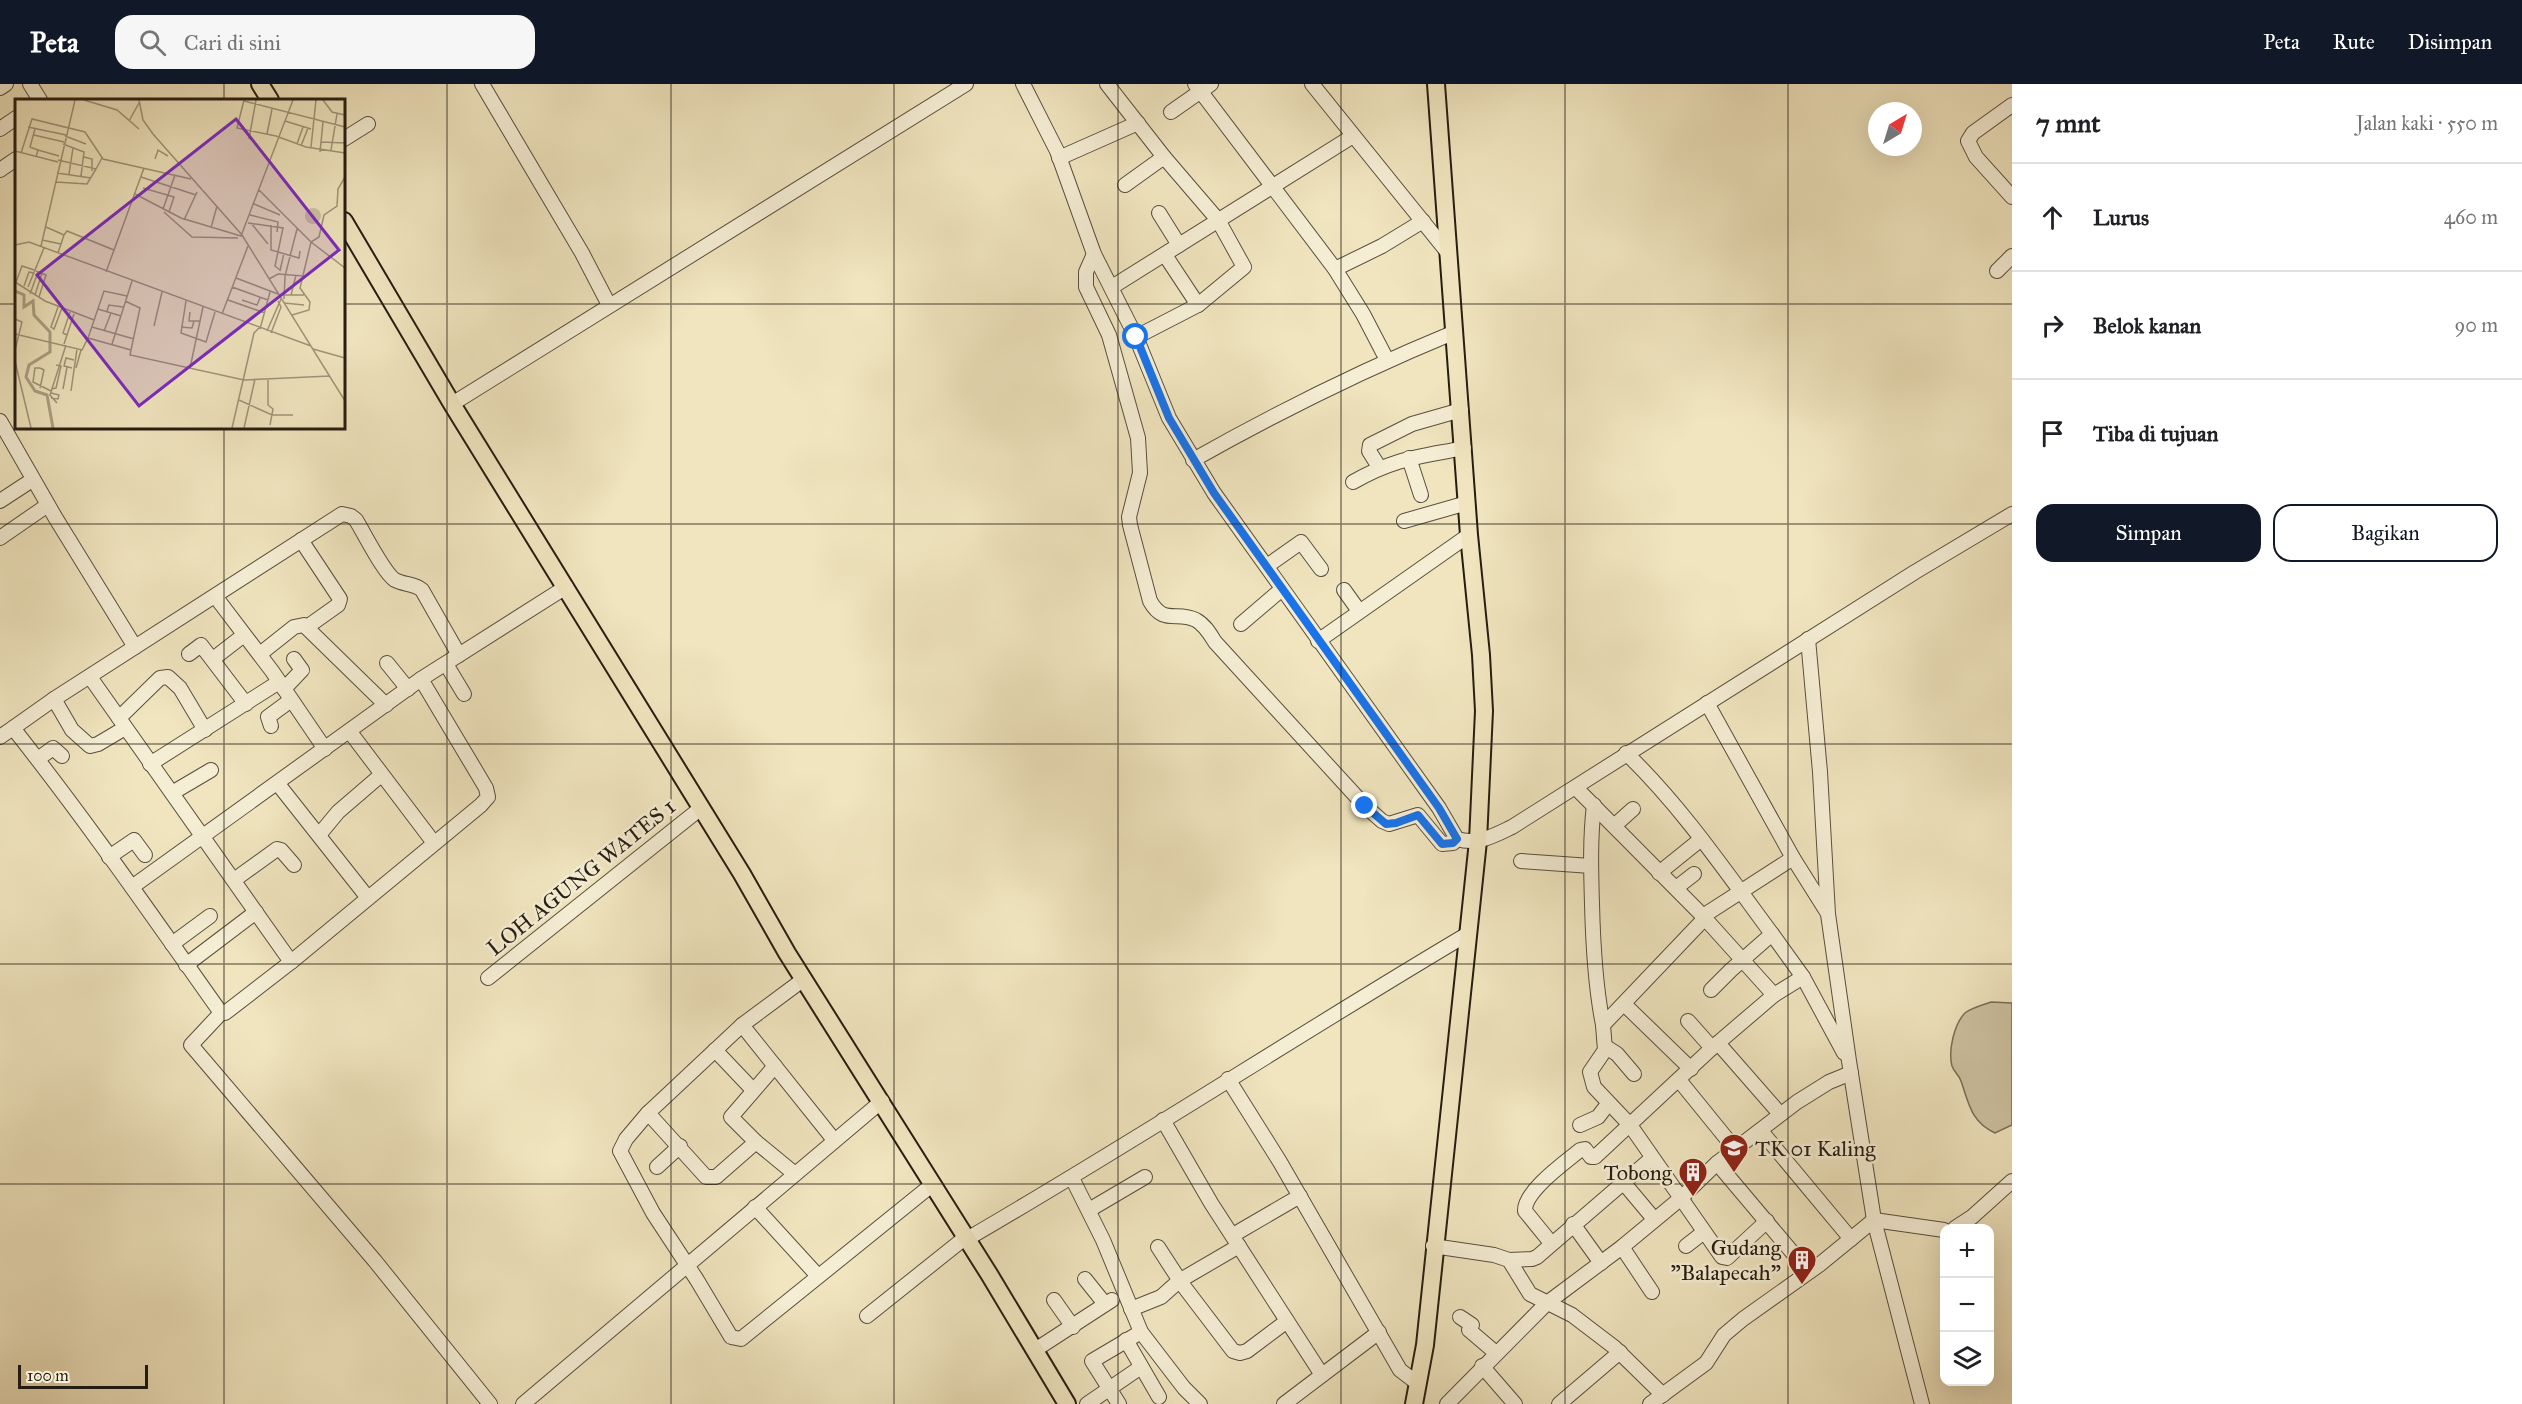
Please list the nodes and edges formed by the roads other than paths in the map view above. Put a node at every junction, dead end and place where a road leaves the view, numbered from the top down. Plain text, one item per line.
1 (6, 84) edge
2 (30, 84) edge
3 (260, 84) edge
4 (482, 84) edge
5 (966, 84) edge
6 (1023, 84) edge
7 (1107, 84) edge
8 (1312, 84) edge
9 (1436, 84) edge
10 (1202, 87) edge
11 (0, 88) edge
12 (39, 99) edge
13 (269, 99) edge
14 (2011, 108) edge
15 (1171, 112) dead end
16 (15, 119) edge
17 (1138, 123) junction
18 (368, 124) dead end
19 (0, 129) edge
20 (1353, 136) junction
21 (345, 138) edge
22 (1164, 157) junction
23 (1059, 158) junction
24 (15, 160) edge
25 (0, 170) edge
26 (1125, 185) dead end
27 (1274, 187) junction
28 (2012, 198) edge
29 (1159, 213) dead end
30 (1218, 220) junction
31 (1424, 221) junction
32 (345, 223) edge
33 (1179, 245) junction
34 (1094, 254) junction
35 (1449, 254) junction
36 (1165, 255) junction
37 (2012, 256) edge
38 (1335, 269) junction
39 (1997, 271) dead end
40 (1112, 287) junction
41 (1198, 305) junction
42 (609, 306) junction
43 (1455, 332) junction
44 (1136, 337) junction
45 (1387, 360) junction
46 (452, 404) junction
47 (1461, 410) junction
48 (0, 421) edge
49 (1464, 448) junction
50 (1409, 458) junction
51 (1193, 460) junction
52 (1379, 467) junction
53 (1353, 482) dead end
54 (26, 484) dead end
55 (1421, 495) dead end
56 (0, 501) edge
57 (1467, 503) junction
58 (42, 509) dead end
59 (2012, 514) edge
60 (1404, 521) dead end
61 (1469, 535) junction
62 (0, 538) edge
63 (301, 540) junction
64 (1267, 566) junction
65 (1321, 569) dead end
66 (566, 587) junction
67 (1282, 590) junction
68 (1344, 590) dead end
69 (215, 596) junction
70 (1359, 611) junction
71 (1240, 624) dead end
72 (307, 627) junction
73 (244, 635) junction
74 (1808, 639) junction
75 (1318, 641) junction
76 (135, 647) junction
77 (189, 654) dead end
78 (260, 654) junction
79 (459, 655) junction
80 (213, 659) junction
81 (294, 659) dead end
82 (387, 663) dead end
83 (446, 664) junction
84 (90, 677) junction
85 (422, 679) junction
86 (408, 689) junction
87 (285, 690) junction
88 (464, 694) dead end
89 (54, 699) junction
90 (1707, 703) junction
91 (246, 704) junction
92 (386, 705) junction
93 (122, 723) junction
94 (271, 726) dead end
95 (13, 728) junction
96 (204, 730) junction
97 (350, 732) junction
98 (0, 737) edge
99 (325, 750) junction
100 (1626, 753) junction
101 (62, 756) dead end
102 (38, 759) junction
103 (150, 764) junction
104 (212, 770) dead end
105 (381, 775) junction
106 (278, 784) junction
107 (1576, 788) junction
108 (172, 793) junction
109 (1594, 806) junction
110 (701, 808) junction
111 (1633, 809) dead end
112 (1614, 826) junction
113 (319, 835) junction
114 (202, 838) junction
115 (1457, 839) junction
116 (1484, 840) junction
117 (1700, 840) junction
118 (434, 843) junction
119 (145, 855) dead end
120 (109, 857) junction
121 (1793, 858) junction
122 (1521, 861) dead end
123 (1825, 861) junction
124 (294, 865) dead end
125 (1591, 866) junction
126 (1802, 872) junction
127 (1659, 873) junction
128 (1694, 874) dead end
129 (234, 880) junction
130 (132, 887) junction
131 (1676, 888) junction
132 (1743, 892) junction
133 (368, 898) junction
134 (256, 912) junction
135 (1828, 914) junction
136 (210, 916) dead end
137 (1704, 917) junction
138 (1772, 934) junction
139 (1466, 935) junction
140 (172, 944) junction
141 (1743, 960) junction
142 (291, 962) junction
143 (186, 965) junction
144 (1803, 977) junction
145 (488, 978) dead end
146 (804, 979) junction
147 (1711, 990) dead end
148 (1774, 994) junction
149 (1624, 1004) junction
150 (221, 1012) junction
151 (1688, 1021) dead end
152 (742, 1025) junction
153 (1603, 1025) junction
154 (1715, 1045) junction
155 (1606, 1047) junction
156 (715, 1050) junction
157 (775, 1066) junction
158 (1850, 1067) junction
159 (1691, 1069) junction
160 (1634, 1074) dead end
161 (1228, 1079) junction
162 (1679, 1080) junction
163 (753, 1090) junction
164 (882, 1101) junction
165 (1608, 1104) junction
166 (648, 1113) junction
167 (1780, 1114) junction
168 (1163, 1120) junction
169 (1580, 1125) dead end
170 (1630, 1125) junction
171 (1761, 1131) junction
172 (834, 1140) junction
173 (756, 1142) junction
174 (680, 1146) junction
175 (1735, 1149) junction
176 (1652, 1158) junction
177 (1717, 1163) junction
178 (657, 1167) dead end
179 (795, 1174) junction
180 (1145, 1177) dead end
181 (1072, 1178) junction
182 (2012, 1181) edge
183 (1623, 1182) junction
184 (933, 1184) junction
185 (1299, 1196) junction
186 (1680, 1199) junction
187 (755, 1207) junction
188 (1089, 1210) junction
189 (1654, 1219) junction
190 (1874, 1220) junction
191 (1767, 1221) junction
192 (1573, 1224) junction
193 (1961, 1224) edge
194 (1940, 1229) edge
195 (1704, 1232) junction
196 (967, 1238) junction
197 (1851, 1239) junction
198 (1236, 1240) junction
199 (1551, 1243) junction
200 (1686, 1246) dead end
201 (1158, 1247) dead end
202 (1441, 1247) junction
203 (1622, 1247) junction
204 (1509, 1260) junction
205 (1601, 1263) junction
206 (687, 1264) junction
207 (1808, 1271) junction
208 (818, 1276) junction
209 (1085, 1279) dead end
210 (1179, 1281) junction
211 (1652, 1292) dead end
212 (1054, 1300) dead end
213 (1547, 1303) junction
214 (1131, 1309) junction
215 (867, 1316) dead end
216 (1460, 1317) dead end
217 (1287, 1321) junction
218 (1073, 1327) junction
219 (1141, 1332) junction
220 (1379, 1332) junction
221 (1126, 1340) junction
222 (1035, 1350) junction
223 (1620, 1352) junction
224 (1496, 1353) junction
225 (1482, 1366) junction
226 (1141, 1367) junction
227 (1322, 1375) junction
228 (1417, 1383) junction
229 (1110, 1389) junction
230 (1663, 1395) junction
231 (1159, 1397) dead end
232 (490, 1404) edge
233 (523, 1404) edge
234 (1067, 1404) edge
235 (1087, 1404) edge
236 (1119, 1404) edge
237 (1200, 1404) edge
238 (1284, 1404) edge
239 (1414, 1404) edge
240 (1447, 1404) edge
241 (1515, 1404) edge
242 (1559, 1404) edge
243 (1650, 1404) edge
244 (1922, 1404) edge

1 - 11 street
2 - 12 street
3 - 13 main road
4 - 42 street
5 - 42 street
6 - 23 street
7 - 17 street
8 - 20 street
9 - 35 main road
10 - 15 street
10 - 27 street
14 - 28 street
16 - 19 street
17 - 22 street
17 - 23 street
18 - 21 street
20 - 27 street
20 - 31 street
22 - 26 street
22 - 30 street
23 - 34 street
24 - 25 street
27 - 30 street
27 - 38 street
29 - 33 street
30 - 33 street
30 - 41 street
31 - 35 street
31 - 38 street
32 - 46 main road
33 - 36 street
34 - 40 street
34 - 115 street
35 - 43 main road
36 - 40 street
36 - 41 street
37 - 39 street
38 - 45 street
40 - 44 street
41 - 44 street
42 - 46 street
43 - 45 street
43 - 47 main road
44 - 51 street
45 - 51 street
46 - 66 main road
47 - 49 main road
47 - 52 street
48 - 76 street
49 - 50 street
49 - 57 main road
50 - 52 street
50 - 55 street
51 - 64 street
52 - 53 street
54 - 56 street
57 - 60 street
57 - 61 main road
58 - 62 street
59 - 74 street
61 - 70 street
61 - 116 main road
63 - 69 street
63 - 72 street
63 - 79 street
64 - 65 street
64 - 67 street
66 - 79 street
66 - 110 main road
67 - 71 street
67 - 75 street
68 - 70 street
69 - 73 street
69 - 76 street
70 - 75 street
72 - 78 street
72 - 92 street
73 - 78 street
73 - 80 street
74 - 90 street
74 - 123 street
75 - 115 street
76 - 84 street
77 - 80 street
78 - 87 street
79 - 83 street
80 - 91 street
81 - 87 street
82 - 86 street
83 - 85 street
83 - 88 street
84 - 89 street
84 - 93 street
85 - 86 street
85 - 118 street
86 - 92 street
87 - 91 street
87 - 94 street
87 - 99 street
89 - 93 street
89 - 95 street
90 - 100 street
90 - 121 street
91 - 96 street
92 - 97 street
93 - 96 street
93 - 103 street
95 - 98 street
95 - 102 street
96 - 103 street
97 - 99 street
97 - 105 street
99 - 106 street
100 - 107 street
100 - 117 street
101 - 102 street
102 - 120 street
103 - 108 street
104 - 108 street
105 - 113 street
105 - 118 street
106 - 113 street
106 - 114 street
107 - 109 street
107 - 116 street
108 - 114 street
109 - 112 street
109 - 125 street
110 - 145 street, LOH AGUNG WATES 1
110 - 146 main road
111 - 112 street
112 - 127 street
113 - 133 street
114 - 129 street
114 - 130 street
115 - 116 street
116 - 139 main road
117 - 127 street
117 - 132 street
118 - 133 street
119 - 120 street
120 - 130 street
121 - 126 street
121 - 132 street
122 - 125 street
123 - 126 street
123 - 135 street
124 - 129 street
125 - 153 street
126 - 135 street
127 - 131 street
128 - 131 street
129 - 134 street
130 - 140 street
131 - 137 street
132 - 137 street
132 - 138 street
133 - 142 street
134 - 142 street
134 - 143 street
135 - 158 street
136 - 140 street
137 - 141 street
137 - 149 street
138 - 141 street
138 - 144 street
139 - 161 street
139 - 202 main road
140 - 143 street
141 - 147 street
141 - 148 street
142 - 150 street
143 - 150 street
144 - 148 street
144 - 158 street
146 - 152 street
146 - 164 main road
148 - 154 street
149 - 153 street
149 - 159 street
150 - 232 street
151 - 154 street
152 - 156 street
152 - 157 street
153 - 155 street
154 - 159 street
154 - 167 street
155 - 160 street
155 - 165 street
156 - 163 street
156 - 166 street
157 - 163 street
157 - 172 street
158 - 167 street
158 - 190 street
159 - 162 street
161 - 168 street
161 - 185 street
162 - 170 street
162 - 175 street
163 - 173 street
164 - 172 street
164 - 184 main road
165 - 169 street
165 - 170 street
166 - 174 street
166 - 206 street
167 - 171 street
168 - 181 street
168 - 198 street
170 - 176 street
170 - 199 street
171 - 175 street
171 - 197 street
172 - 179 street
173 - 174 street
173 - 179 street
174 - 178 street
175 - 177 street
176 - 183 street
176 - 186 street
177 - 186 street
177 - 191 street
179 - 187 street
180 - 188 street
181 - 188 street
181 - 196 street
182 - 193 street
183 - 189 street
183 - 192 street
184 - 196 main road
184 - 208 street
185 - 198 street
185 - 220 street
186 - 189 street
186 - 195 street
187 - 206 street
187 - 208 street
188 - 214 street
189 - 203 street
190 - 194 street
190 - 197 street
190 - 244 street
191 - 195 street
191 - 207 street
192 - 199 street
192 - 205 street
195 - 200 street
196 - 215 street
196 - 222 main road
197 - 207 street
198 - 210 street
198 - 217 street
199 - 204 street
201 - 210 street
202 - 204 street
202 - 228 main road
203 - 205 street
203 - 211 street
204 - 213 street
205 - 213 street
206 - 208 street
206 - 233 street
207 - 230 street
209 - 218 street
210 - 214 street
210 - 217 street
212 - 218 street
213 - 223 street
213 - 224 street
214 - 219 street
216 - 224 street
217 - 227 street
218 - 222 street
219 - 221 street
219 - 237 street
220 - 227 street
220 - 228 street
221 - 226 street
221 - 229 street
222 - 234 main road
223 - 230 street
223 - 242 street
224 - 225 street
225 - 240 street
225 - 241 street
226 - 229 street
226 - 231 street
227 - 238 street
228 - 239 main road
229 - 235 street
229 - 236 street
230 - 243 street

